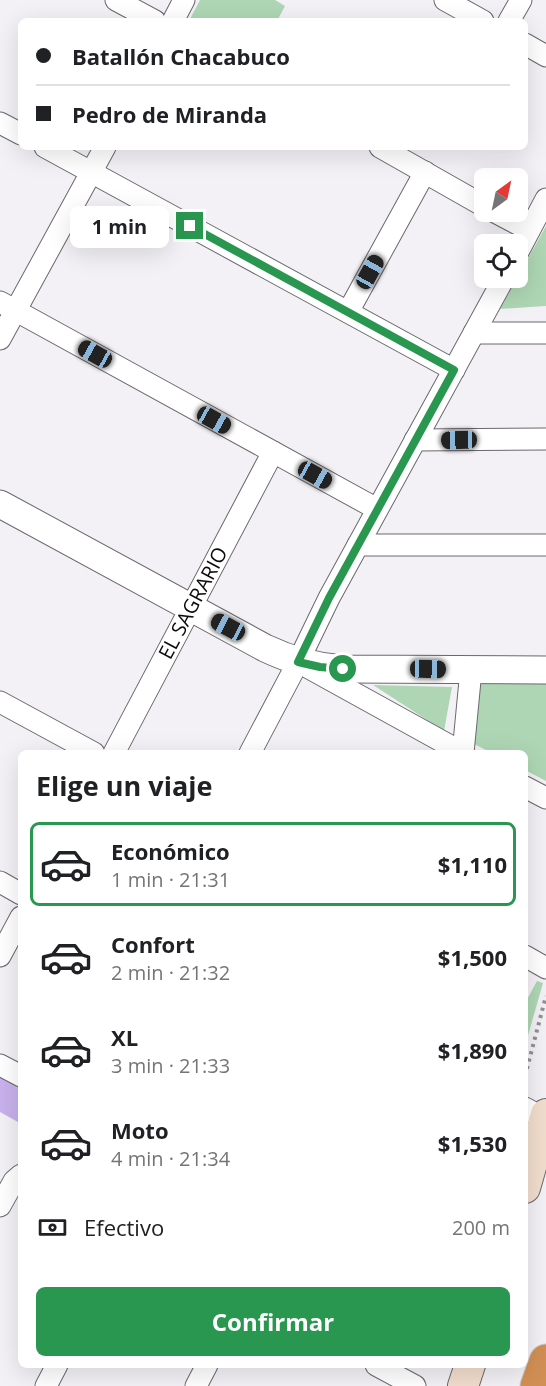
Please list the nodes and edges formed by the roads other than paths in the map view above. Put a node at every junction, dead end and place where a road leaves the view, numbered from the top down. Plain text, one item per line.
1 (116, 0) edge
2 (184, 0) edge
3 (445, 0) edge
4 (521, 0) edge
5 (149, 18) edge
6 (175, 18) edge
7 (478, 18) edge
8 (511, 18) edge
9 (528, 46) edge
10 (546, 56) edge
11 (0, 123) edge
12 (18, 132) edge
13 (51, 150) edge
14 (103, 150) edge
15 (385, 150) edge
16 (91, 172) junction
17 (425, 172) junction
18 (546, 199) edge
19 (474, 200) edge
20 (514, 222) edge
21 (529, 230) junction
22 (527, 234) edge
23 (499, 288) edge
24 (8, 307) edge
25 (348, 312) junction
26 (474, 333) junction
27 (546, 333) edge
28 (0, 339) edge
29 (454, 370) junction
30 (546, 439) edge
31 (415, 440) junction
32 (273, 452) junction
33 (0, 504) edge
34 (377, 509) junction
35 (358, 545) junction
36 (546, 545) edge
37 (191, 608) junction
38 (298, 662) junction
39 (471, 670) junction
40 (546, 670) edge
41 (0, 702) edge
42 (88, 750) edge
43 (116, 750) edge
44 (252, 750) edge
45 (458, 750) edge
46 (463, 750) edge
47 (528, 789) edge
48 (546, 798) edge
49 (0, 882) edge
50 (18, 892) edge
51 (18, 922) edge
52 (0, 956) edge
53 (528, 958) edge
54 (546, 968) edge
55 (0, 1065) edge
56 (18, 1075) edge
57 (539, 1113) edge
58 (528, 1172) edge
59 (18, 1178) edge
60 (0, 1206) edge
61 (546, 1360) edge
62 (55, 1368) edge
63 (205, 1368) edge
64 (382, 1368) edge
65 (469, 1368) edge
66 (46, 1386) edge
67 (196, 1386) edge
68 (415, 1386) edge
69 (463, 1386) edge
70 (537, 1386) edge

1 - 5 street
2 - 6 street
3 - 7 street
4 - 8 street
9 - 10 street
11 - 12 street
13 - 16 street
14 - 16 street
15 - 17 street
16 - 24 street
16 - 25 street
17 - 19 street
17 - 25 street
18 - 21 street
20 - 21 street
21 - 22 street
23 - 26 street
24 - 28 street
24 - 32 street
25 - 29 street
26 - 27 street
26 - 29 street
29 - 31 street
30 - 31 street
31 - 34 street
32 - 34 street
32 - 37 street, EL SAGRARIO
33 - 37 street
34 - 35 street
35 - 36 street
35 - 38 street
37 - 38 street
37 - 43 street, EL SAGRARIO
38 - 39 street
38 - 44 street
38 - 45 street
39 - 40 street
39 - 46 street
41 - 42 street
47 - 48 street
49 - 50 street
51 - 52 street
53 - 54 street
55 - 56 street
57 - 58 main road
59 - 60 street
61 - 70 highway
62 - 66 street
63 - 67 street
64 - 68 street
65 - 69 main road

